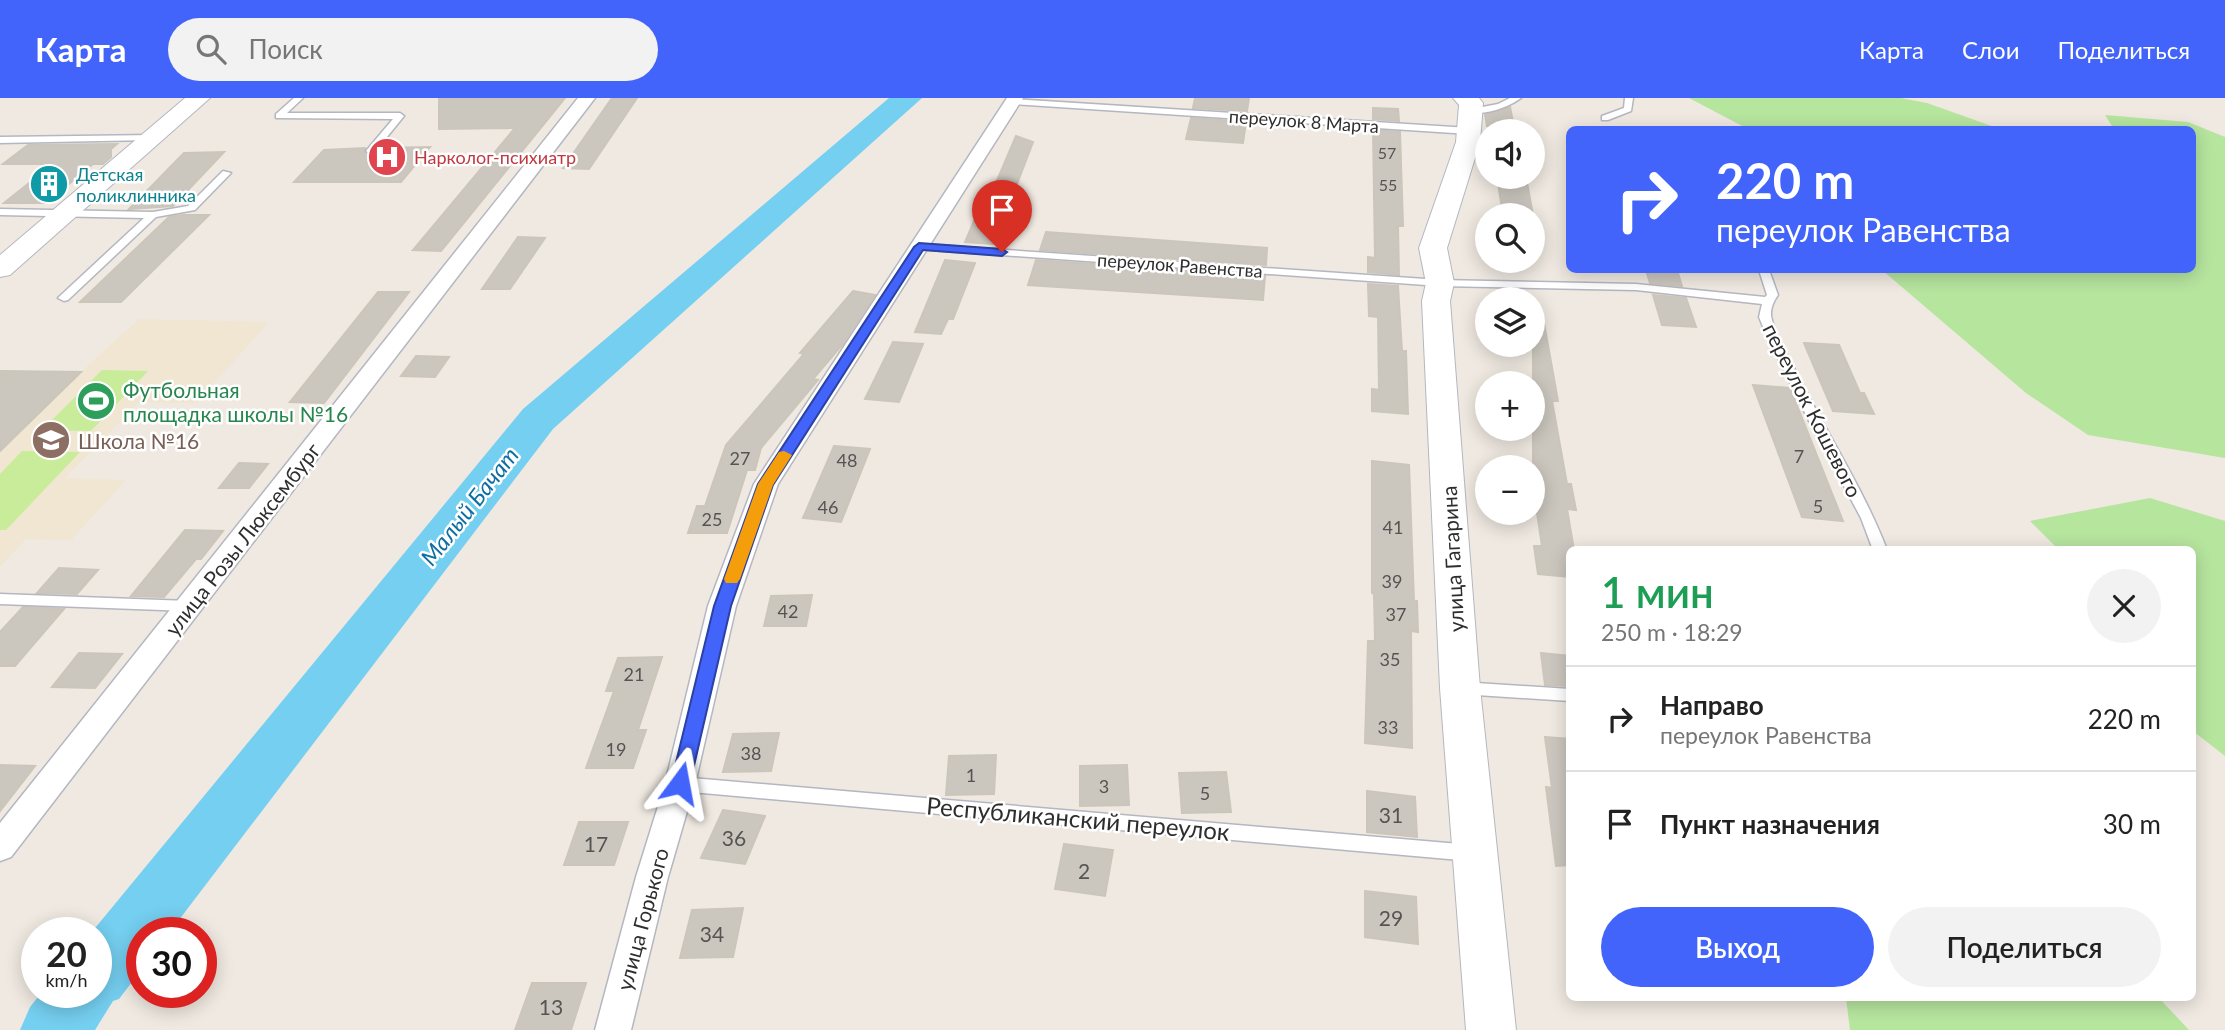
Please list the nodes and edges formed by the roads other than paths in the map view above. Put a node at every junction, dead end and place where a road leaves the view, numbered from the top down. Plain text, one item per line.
1 (199, 98) edge
2 (299, 98) edge
3 (587, 98) edge
4 (1517, 98) edge
5 (1629, 98) edge
6 (1014, 100) edge
7 (1468, 113) edge
8 (1605, 118) dead end
9 (151, 137) junction
10 (0, 140) edge
11 (371, 151) dead end
12 (226, 173) dead end
13 (0, 212) edge
14 (62, 214) junction
15 (153, 215) junction
16 (919, 247) junction
17 (0, 269) edge
18 (1765, 273) edge
19 (1440, 283) junction
20 (64, 298) dead end
21 (1768, 301) junction
22 (1878, 546) edge
23 (0, 599) edge
24 (189, 606) junction
25 (1460, 688) junction
26 (1566, 695) edge
27 (680, 783) junction
28 (0, 847) edge
29 (1476, 853) junction
30 (613, 1030) edge
31 (1491, 1030) edge

1 - 9 street
2 - 11 lane
3 - 24 street, улица Розы Люксембург
4 - 7 lane, переулок 8 Марта
5 - 8 lane
6 - 7 lane, переулок 8 Марта
6 - 16 street, улица Горького
7 - 19 street, улица Гагарина
9 - 10 lane
9 - 14 street
12 - 15 lane
13 - 14 lane
14 - 15 lane
14 - 17 street
15 - 20 lane
16 - 19 lane, переулок Равенства
16 - 27 street, улица Горького
18 - 21 lane
19 - 21 lane, переулок Кошевого
19 - 25 street, улица Гагарина
21 - 22 lane, переулок Кошевого
23 - 24 lane
24 - 28 street, улица Розы Люксембург
25 - 26 lane
25 - 29 street, улица Гагарина
27 - 29 lane, Республиканский переулок
27 - 30 street, улица Горького
29 - 31 street, улица Гагарина

